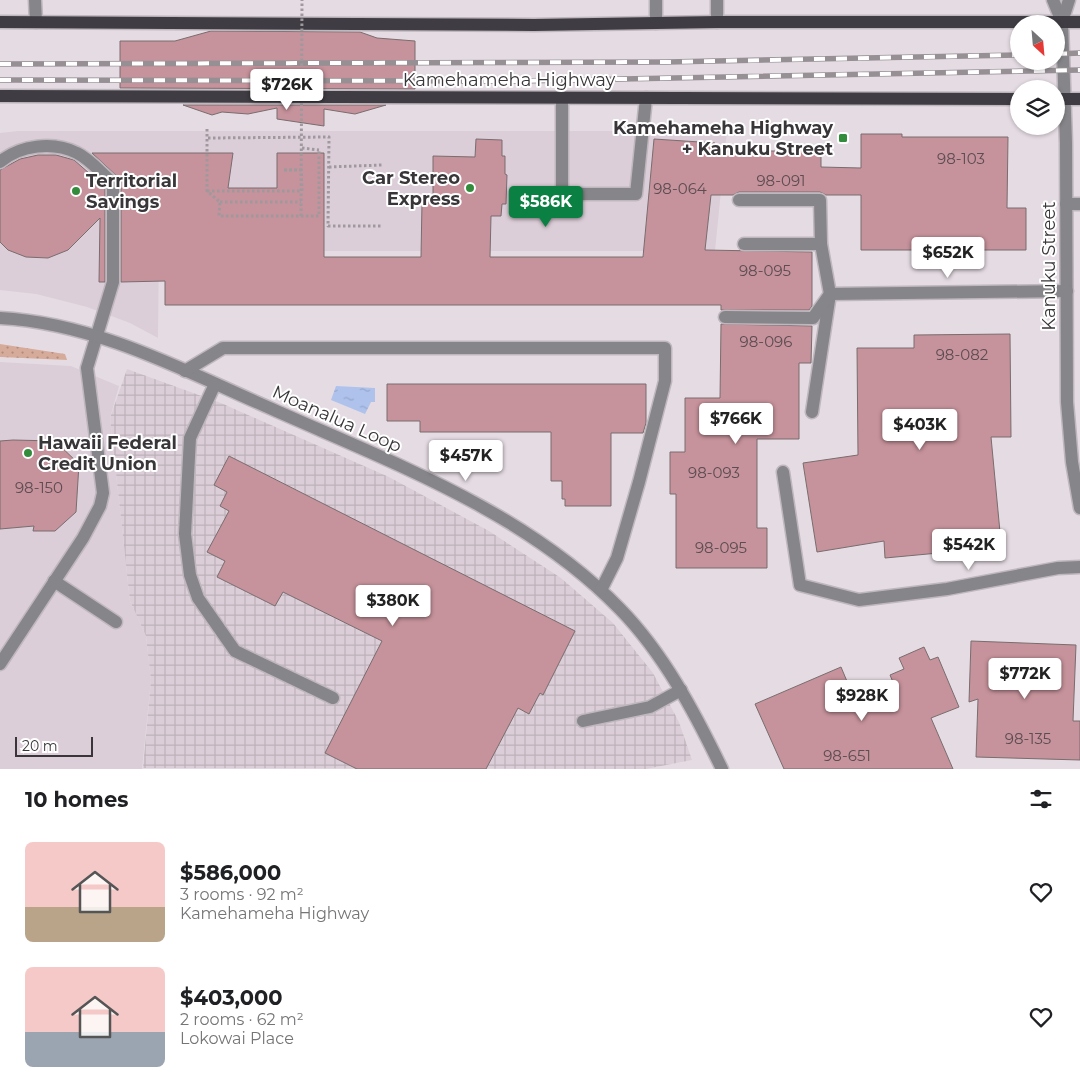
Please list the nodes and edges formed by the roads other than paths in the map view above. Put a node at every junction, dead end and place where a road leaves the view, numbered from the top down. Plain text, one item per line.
1 (35, 0) edge
2 (656, 0) edge
3 (717, 0) edge
4 (1052, 0) edge
5 (1069, 0) edge
6 (1059, 15) edge
7 (1064, 15) edge
8 (0, 22) edge
9 (36, 22) junction
10 (717, 22) junction
11 (1010, 22) edge
12 (1065, 22) edge
13 (1080, 22) edge
14 (656, 23) junction
15 (0, 96) edge
16 (19, 96) junction
17 (562, 98) junction
18 (646, 98) junction
19 (1010, 99) edge
20 (1065, 99) edge
21 (1080, 99) edge
22 (0, 103) edge
23 (1062, 135) edge
24 (0, 162) edge
25 (739, 200) dead end
26 (1066, 204) junction
27 (1080, 204) edge
28 (1066, 232) junction
29 (1080, 232) edge
30 (744, 244) dead end
31 (821, 244) junction
32 (1067, 291) junction
33 (830, 294) junction
34 (0, 318) edge
35 (724, 318) dead end
36 (96, 336) junction
37 (185, 371) junction
38 (215, 384) junction
39 (1074, 402) edge
40 (812, 412) dead end
41 (783, 472) dead end
42 (1080, 508) edge
43 (1080, 568) edge
44 (54, 581) junction
45 (601, 590) junction
46 (116, 622) dead end
47 (0, 664) edge
48 (681, 690) junction
49 (333, 698) dead end
50 (583, 720) dead end
51 (722, 769) edge

1 - 9 street
2 - 14 street
3 - 10 street
4 - 6 street
5 - 7 street
8 - 9 main road
9 - 14 main road
10 - 11 main road
10 - 14 main road
12 - 13 main road
15 - 16 main road, Kamehameha Highway
16 - 17 main road, Kamehameha Highway
16 - 22 street
17 - 18 main road, Kamehameha Highway
17 - 18 street
18 - 19 main road, Kamehameha Highway
20 - 21 main road
23 - 26 street, Kanuku Street
24 - 36 street
25 - 31 street
26 - 27 street
26 - 28 street, Kanuku Street
28 - 29 street
28 - 32 street, Kanuku Street
30 - 31 street
31 - 33 street
32 - 33 street
32 - 39 street, Kanuku Street
33 - 35 street
33 - 40 street
34 - 36 street, Moanalua Loop
36 - 37 street, Moanalua Loop
36 - 44 street
37 - 38 street, Moanalua Loop
37 - 45 street
38 - 45 street, Moanalua Loop
38 - 49 street
39 - 42 street, Kanuku Street
41 - 43 street
44 - 46 street
44 - 47 street
45 - 48 street, Moanalua Loop
48 - 50 street
48 - 51 street, Moanalua Loop

